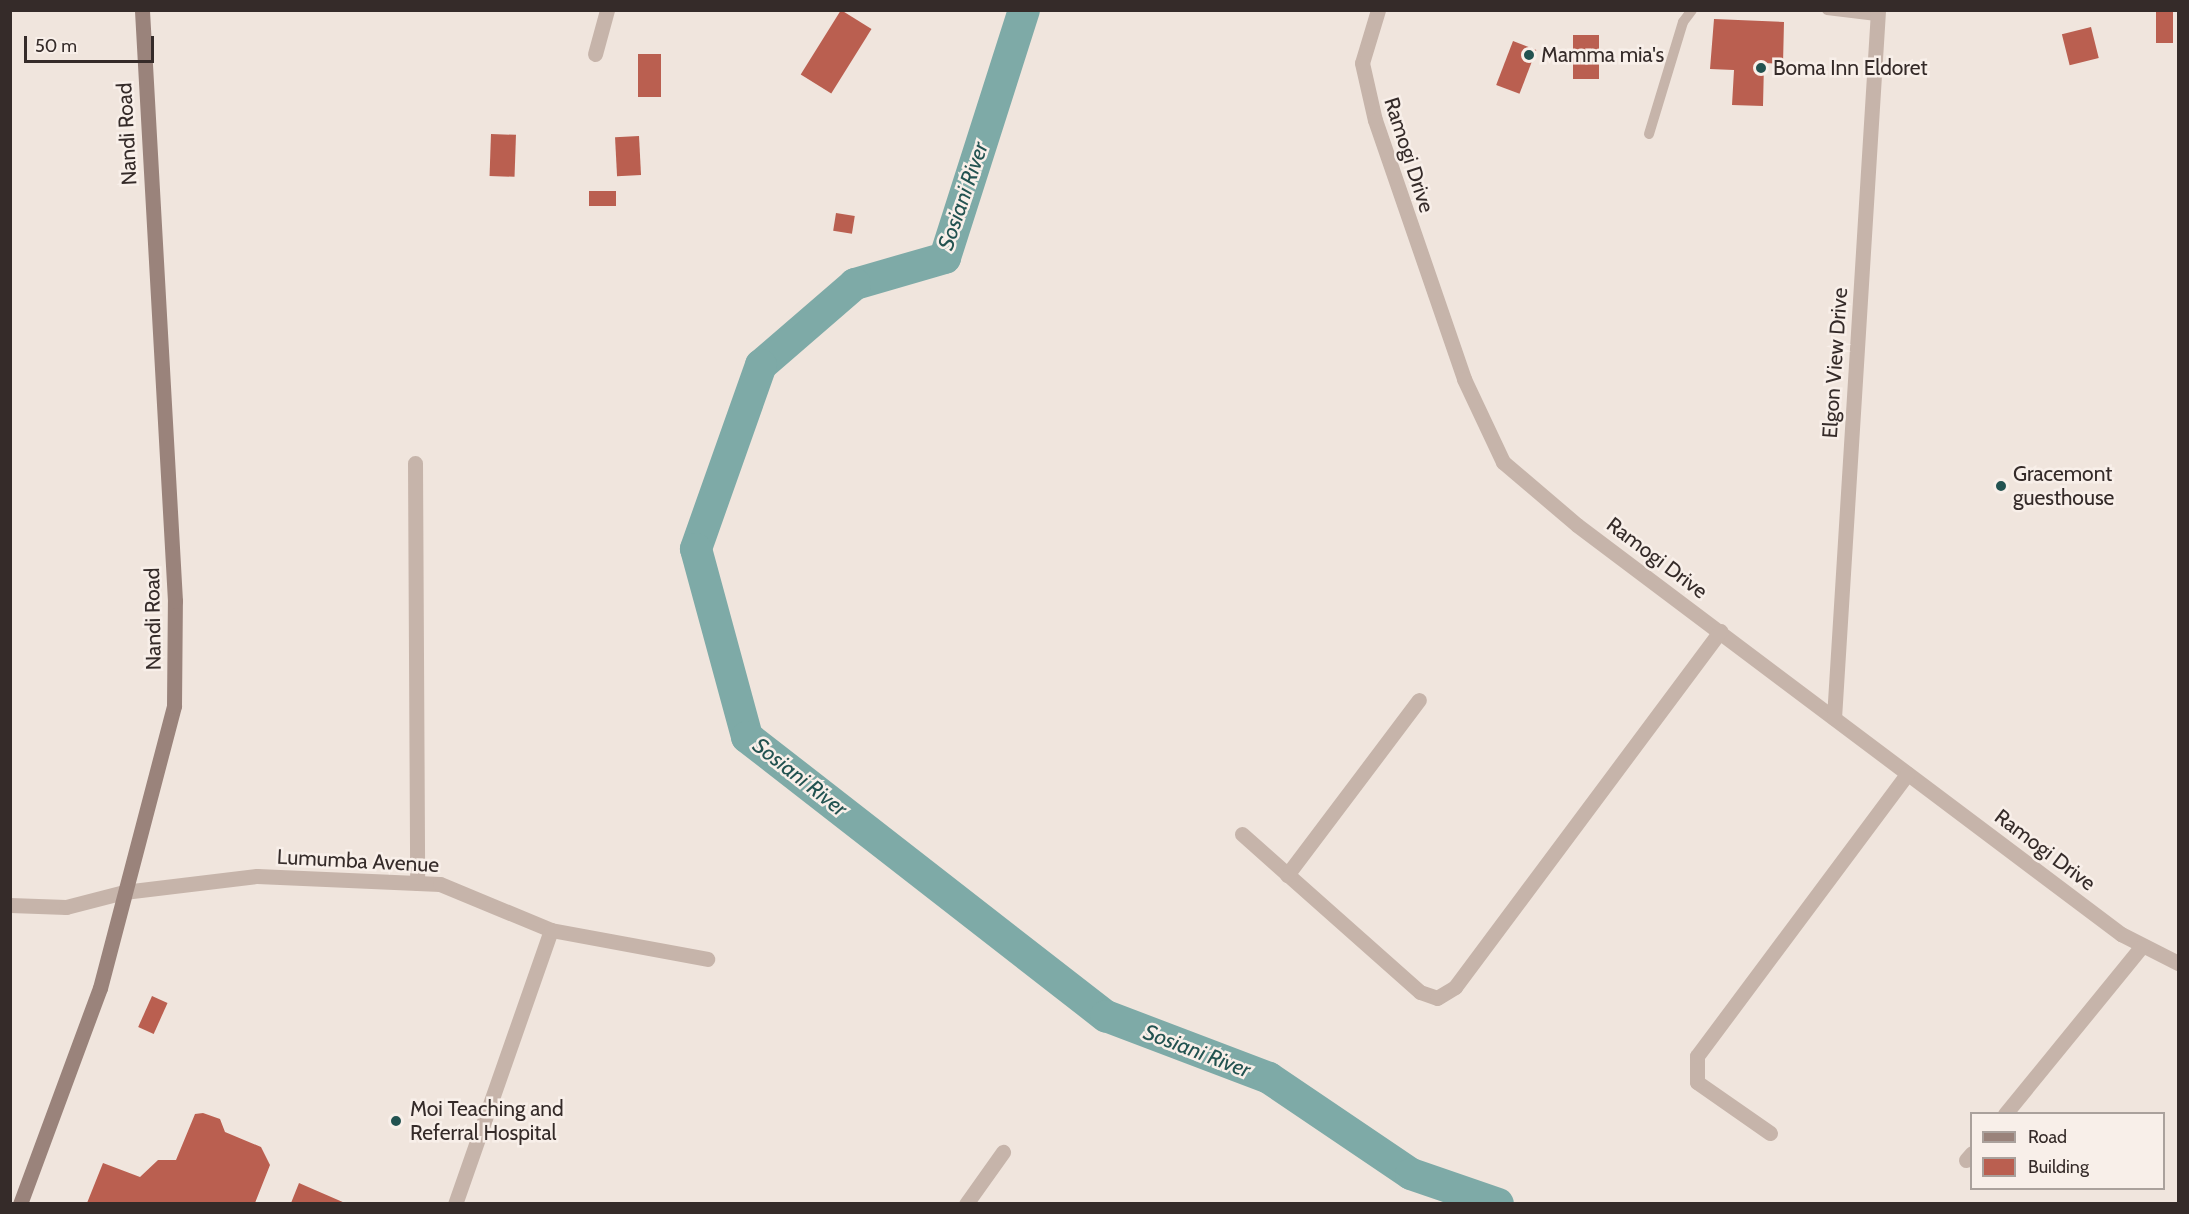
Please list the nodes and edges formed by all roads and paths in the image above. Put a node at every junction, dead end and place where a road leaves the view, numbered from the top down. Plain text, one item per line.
1 (142, 10) edge
2 (607, 10) edge
3 (1378, 10) edge
4 (1692, 10) edge
5 (1827, 10) edge
6 (1878, 13) edge
7 (595, 54) dead end
8 (1650, 134) dead end
9 (416, 463) dead end
10 (1720, 631) junction
11 (1419, 700) dead end
12 (1834, 717) junction
13 (1907, 774) junction
14 (1242, 834) dead end
15 (1287, 875) junction
16 (417, 883) junction
17 (124, 892) junction
18 (10, 905) edge
19 (551, 930) junction
20 (2142, 946) junction
21 (706, 959) dead end
22 (2178, 963) edge
23 (2005, 1112) edge
24 (1770, 1133) dead end
25 (1003, 1152) dead end
26 (20, 1203) edge
27 (455, 1203) edge
28 (966, 1203) edge

1 - 17 street, Nandi Road
2 - 7 street
3 - 10 street, Ramogi Drive
4 - 8 lane
5 - 6 lane
6 - 12 street, Elgon View Drive
9 - 16 street
10 - 12 street, Ramogi Drive
10 - 15 street
11 - 15 street
12 - 13 street, Ramogi Drive
13 - 20 street, Ramogi Drive
13 - 24 street
14 - 15 street
16 - 17 street, Lumumba Avenue
16 - 19 street, Lumumba Avenue
17 - 18 street, Lumumba Avenue
17 - 26 street, Nandi Road
19 - 21 street, Lumumba Avenue
19 - 27 street
20 - 22 street, Ramogi Drive
20 - 23 street
25 - 28 street

